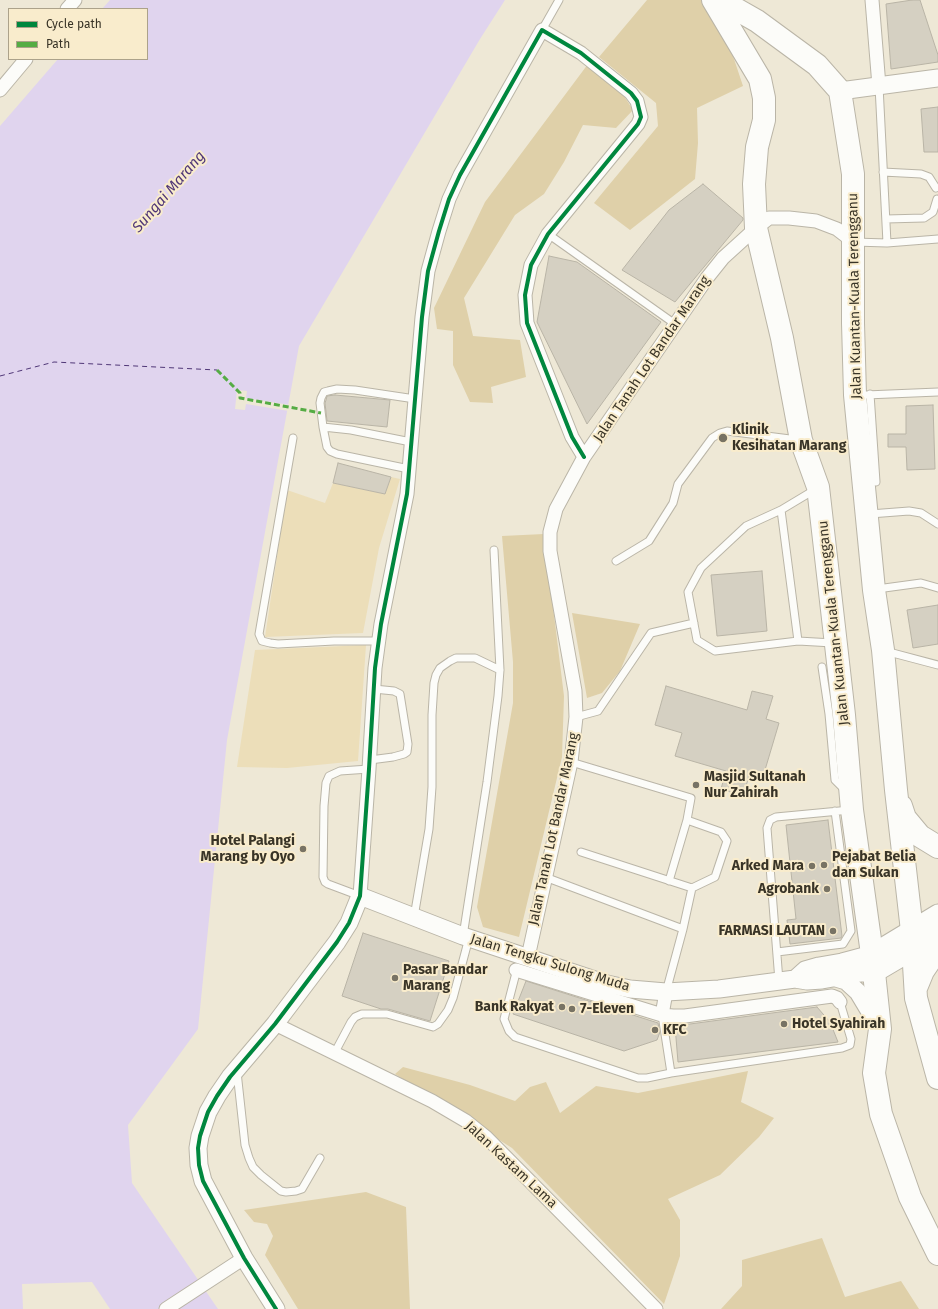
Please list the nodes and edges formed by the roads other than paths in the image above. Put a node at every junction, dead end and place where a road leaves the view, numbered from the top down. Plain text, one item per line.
1 (75, 0) edge
2 (559, 0) edge
3 (713, 0) edge
4 (720, 0) edge
5 (872, 0) edge
6 (69, 8) edge
7 (542, 30) junction
8 (25, 60) edge
9 (938, 78) edge
10 (879, 86) junction
11 (0, 90) edge
12 (840, 91) junction
13 (883, 172) junction
14 (936, 188) dead end
15 (937, 199) edge
16 (886, 219) junction
17 (756, 228) junction
18 (548, 234) junction
19 (938, 239) edge
20 (854, 242) junction
21 (887, 243) junction
22 (675, 324) junction
23 (938, 392) edge
24 (863, 395) junction
25 (416, 399) junction
26 (322, 427) junction
27 (293, 438) dead end
28 (801, 440) junction
29 (411, 442) junction
30 (584, 458) junction
31 (409, 469) junction
32 (876, 482) dead end
33 (818, 488) junction
34 (781, 510) junction
35 (866, 515) junction
36 (938, 524) edge
37 (494, 550) dead end
38 (616, 561) dead end
39 (938, 588) edge
40 (874, 590) junction
41 (694, 623) junction
42 (379, 641) junction
43 (798, 641) junction
44 (836, 643) junction
45 (883, 650) junction
46 (938, 665) edge
47 (822, 667) dead end
48 (500, 670) junction
49 (374, 689) junction
50 (837, 715) junction
51 (576, 717) junction
52 (571, 762) junction
53 (370, 765) junction
54 (896, 790) junction
55 (843, 811) junction
56 (687, 820) junction
57 (938, 847) edge
58 (581, 852) dead end
59 (545, 877) junction
60 (669, 881) junction
61 (692, 888) junction
62 (360, 896) junction
63 (938, 914) edge
64 (414, 917) junction
65 (683, 929) junction
66 (938, 933) edge
67 (466, 937) junction
68 (912, 940) junction
69 (938, 949) edge
70 (777, 952) junction
71 (521, 961) junction
72 (873, 964) junction
73 (836, 978) junction
74 (787, 980) junction
75 (666, 992) junction
76 (916, 998) junction
77 (840, 1002) joint
78 (662, 1015) junction
79 (275, 1024) junction
80 (880, 1029) junction
81 (334, 1054) junction
82 (237, 1070) junction
83 (671, 1073) junction
84 (938, 1078) edge
85 (320, 1158) dead end
86 (938, 1254) edge
87 (244, 1258) junction
88 (273, 1308) edge
89 (166, 1309) edge
90 (656, 1309) edge

1 - 6 street
2 - 7 lane
3 - 17 highway, Jalan Kuantan-Kuala Terengganu
4 - 12 highway
5 - 10 street
7 - 18 street
7 - 25 street
8 - 11 street
9 - 10 street
10 - 12 street
10 - 13 lane
12 - 20 highway, Jalan Kuantan-Kuala Terengganu
13 - 14 lane
13 - 16 lane
15 - 16 lane
16 - 21 lane
17 - 20 street, Jalan Tanah Lot Bandar Marang
17 - 22 street, Jalan Tanah Lot Bandar Marang
17 - 28 highway, Jalan Kuantan-Kuala Terengganu
18 - 22 lane
18 - 30 street
19 - 21 lane
20 - 21 lane
20 - 24 highway, Jalan Kuantan-Kuala Terengganu
22 - 30 street, Jalan Tanah Lot Bandar Marang
23 - 24 lane
24 - 32 lane
24 - 35 highway, Jalan Kuantan-Kuala Terengganu
25 - 26 lane
25 - 29 street
26 - 29 lane
26 - 31 lane
27 - 42 lane
28 - 33 highway, Jalan Kuantan-Kuala Terengganu
28 - 38 lane
29 - 31 street
30 - 51 street, Jalan Tanah Lot Bandar Marang
31 - 42 street
33 - 34 lane
33 - 44 highway, Jalan Kuantan-Kuala Terengganu
34 - 41 lane
34 - 43 lane
35 - 36 lane
35 - 40 highway, Jalan Kuantan-Kuala Terengganu
37 - 48 lane
39 - 40 lane
40 - 45 highway, Jalan Kuantan-Kuala Terengganu
41 - 43 lane
41 - 51 lane
42 - 49 street
43 - 44 lane
44 - 50 highway, Jalan Kuantan-Kuala Terengganu
45 - 46 lane
45 - 54 highway, Jalan Kuantan-Kuala Terengganu
47 - 50 lane
48 - 64 lane
48 - 67 lane
49 - 53 street
49 - 53 lane
50 - 55 highway, Jalan Kuantan-Kuala Terengganu
51 - 52 street, Jalan Tanah Lot Bandar Marang
52 - 56 lane
52 - 59 street, Jalan Tanah Lot Bandar Marang
53 - 62 street
53 - 62 lane
54 - 57 highway
54 - 68 highway, Jalan Kuantan-Kuala Terengganu
55 - 70 lane
55 - 70 lane
55 - 72 highway, Jalan Kuantan-Kuala Terengganu
56 - 60 lane
56 - 61 lane
58 - 60 lane
59 - 65 lane
59 - 71 street, Jalan Tanah Lot Bandar Marang
60 - 61 lane
61 - 65 lane
62 - 64 street, Jalan Tengku Sulong Muda
62 - 79 street
63 - 68 main road
64 - 67 street, Jalan Tengku Sulong Muda
65 - 75 lane
66 - 68 main road
67 - 71 street, Jalan Tengku Sulong Muda
67 - 81 lane
68 - 72 main road
68 - 76 highway, Jalan Kuantan-Kuala Terengganu
69 - 76 highway
70 - 74 lane
71 - 75 street, Jalan Tengku Sulong Muda
71 - 78 street
71 - 83 lane
72 - 73 street, Jalan Tengku Sulong Muda
72 - 74 street, Jalan Tengku Sulong Muda
72 - 80 highway, Jalan Kuantan-Kuala Terengganu
73 - 74 street, Jalan Tengku Sulong Muda
73 - 80 street
74 - 75 street, Jalan Tengku Sulong Muda
75 - 78 street
76 - 84 highway, Jalan Kuantan-Kuala Terengganu
77 - 78 street
77 - 83 lane
78 - 83 lane
79 - 81 street, Jalan Kastam Lama
79 - 82 street
80 - 86 highway, Jalan Kuantan-Kuala Terengganu
81 - 90 street, Jalan Kastam Lama
82 - 85 lane
82 - 87 street
87 - 88 street
87 - 89 street

